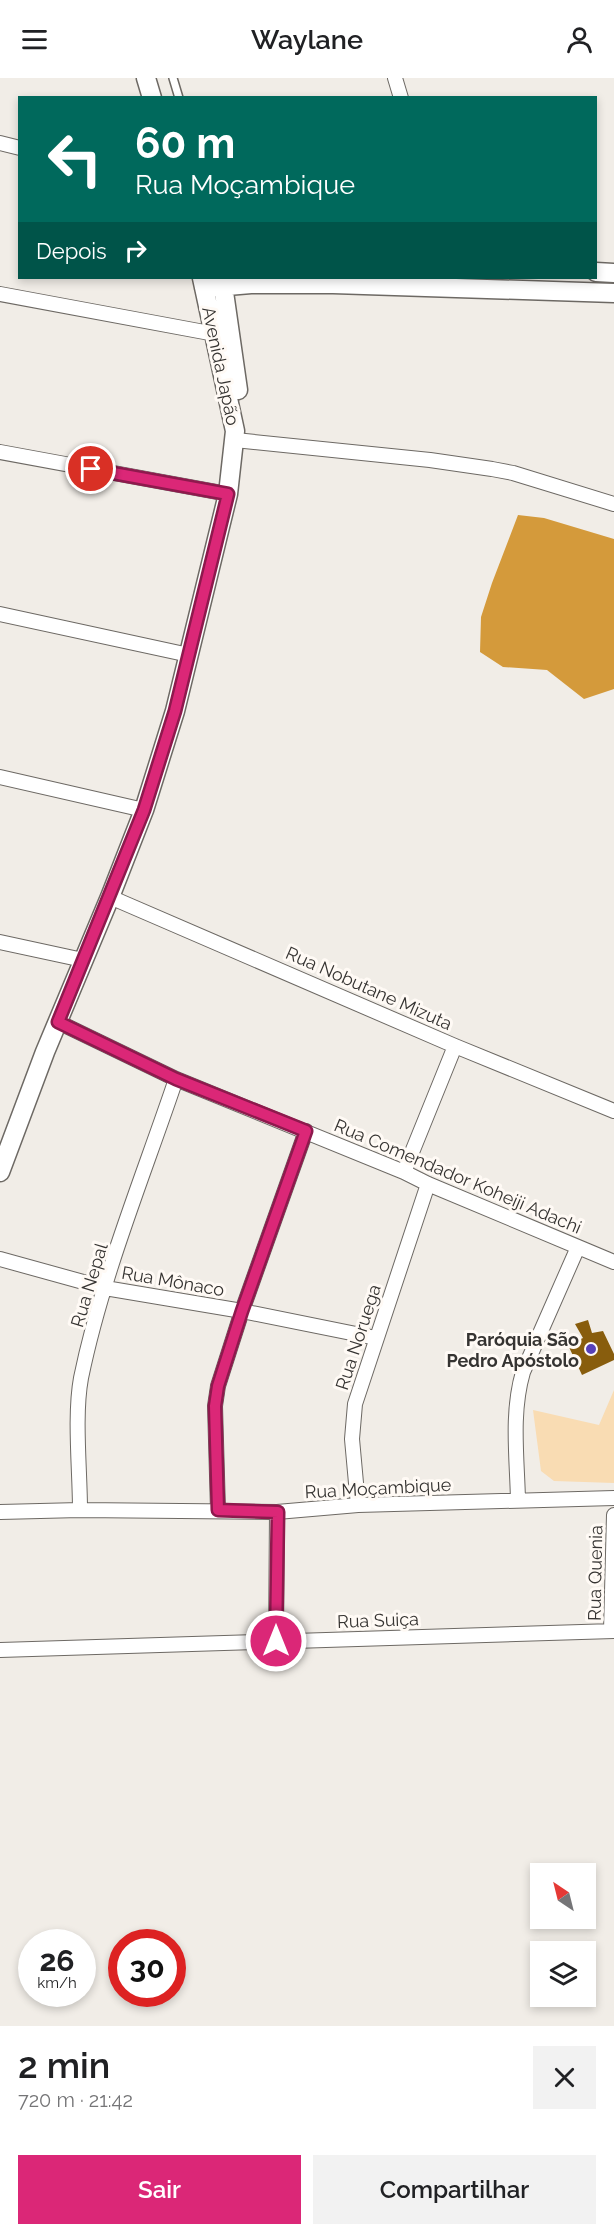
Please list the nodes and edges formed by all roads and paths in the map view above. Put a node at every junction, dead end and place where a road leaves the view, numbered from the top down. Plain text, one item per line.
1 (146, 78) edge
2 (174, 78) edge
3 (395, 78) edge
4 (151, 96) edge
5 (178, 96) edge
6 (400, 96) edge
7 (1, 147) edge
8 (18, 148) edge
9 (597, 272) edge
10 (614, 273) edge
11 (223, 282) edge
12 (203, 283) edge
13 (251, 284) junction
14 (614, 292) edge
15 (0, 294) edge
16 (227, 306) junction
17 (215, 334) junction
18 (235, 435) junction
19 (0, 452) edge
20 (228, 494) junction
21 (614, 504) edge
22 (0, 614) edge
23 (189, 655) junction
24 (0, 777) edge
25 (144, 810) junction
26 (110, 897) junction
27 (0, 942) edge
28 (83, 960) junction
29 (58, 1022) junction
30 (454, 1046) junction
31 (176, 1079) junction
32 (614, 1111) edge
33 (306, 1131) junction
34 (0, 1172) edge
35 (404, 1172) junction
36 (428, 1184) junction
37 (578, 1247) junction
38 (0, 1259) edge
39 (614, 1262) edge
40 (105, 1288) junction
41 (242, 1311) junction
42 (376, 1338) junction
43 (614, 1498) edge
44 (518, 1500) junction
45 (358, 1505) junction
46 (80, 1510) junction
47 (218, 1510) junction
48 (0, 1512) edge
49 (278, 1512) junction
50 (614, 1515) edge
51 (613, 1631) edge
52 (276, 1641) junction
53 (0, 1650) edge

1 - 4 main road
2 - 5 lane
3 - 6 street
7 - 8 street
9 - 10 main road
11 - 12 main road
11 - 13 main road
11 - 16 main road
12 - 17 main road, Avenida Japão
13 - 14 main road
13 - 16 main road
15 - 17 street
16 - 18 main road
17 - 18 main road, Avenida Japão
18 - 20 main road, Avenida Japão
18 - 21 street
19 - 20 street
20 - 23 main road, Avenida Japão
22 - 23 street
23 - 25 main road, Avenida Japão
24 - 25 street
25 - 26 main road, Avenida Japão
26 - 28 main road, Avenida Japão
26 - 30 street, Rua Nobutane Mizuta
27 - 28 street
28 - 29 main road, Avenida Japão
29 - 31 street, Rua Comendador Koheiji Adachi
29 - 34 main road, Avenida Japão
30 - 32 street, Rua Nobutane Mizuta
30 - 35 street
31 - 33 street, Rua Comendador Koheiji Adachi
31 - 40 street, Rua Nepal
33 - 35 street, Rua Comendador Koheiji Adachi
33 - 41 street
35 - 36 street, Rua Comendador Koheiji Adachi
36 - 37 street, Rua Comendador Koheiji Adachi
36 - 42 street, Rua Noruega
37 - 39 street, Rua Comendador Koheiji Adachi
37 - 44 street
38 - 40 street, Rua Mônaco
40 - 41 street, Rua Mônaco
40 - 46 street, Rua Nepal
41 - 42 street, Rua Mônaco
41 - 47 street
42 - 45 street, Rua Noruega
43 - 44 street, Rua Moçambique
44 - 45 street, Rua Moçambique
45 - 49 street, Rua Moçambique
46 - 47 street, Rua Moçambique
46 - 48 street, Rua Moçambique
47 - 49 street, Rua Moçambique
49 - 52 street
50 - 51 street, Rua Quenia
51 - 52 street, Rua Suiça
52 - 53 street, Rua Suiça

